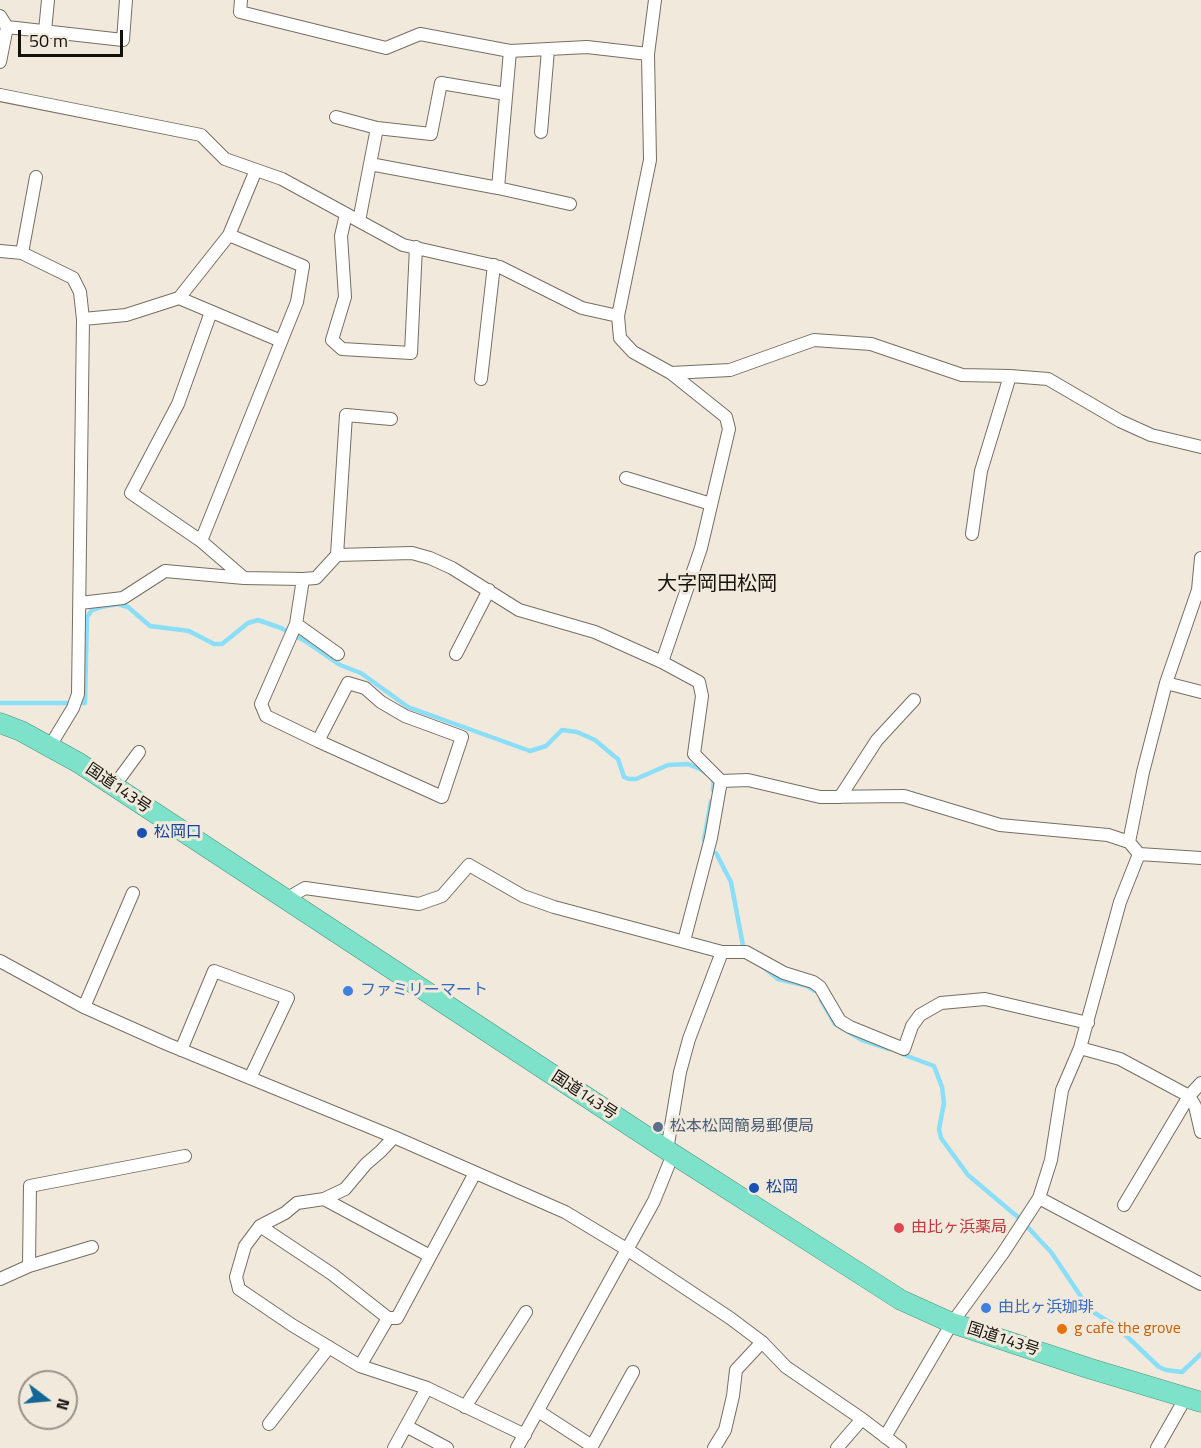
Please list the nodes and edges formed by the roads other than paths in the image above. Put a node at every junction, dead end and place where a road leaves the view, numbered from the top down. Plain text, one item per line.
1 (48, 0) edge
2 (126, 0) edge
3 (242, 0) edge
4 (655, 0) edge
5 (4, 21) edge
6 (45, 31) junction
7 (548, 50) junction
8 (510, 51) junction
9 (648, 54) junction
10 (0, 62) edge
11 (506, 94) junction
12 (0, 95) edge
13 (336, 117) dead end
14 (377, 128) junction
15 (542, 132) dead end
16 (370, 164) junction
17 (256, 170) junction
18 (36, 177) dead end
19 (498, 188) junction
20 (570, 204) dead end
21 (346, 214) junction
22 (359, 221) junction
23 (229, 235) junction
24 (416, 247) junction
25 (0, 251) edge
26 (22, 253) junction
27 (494, 265) junction
28 (179, 298) junction
29 (211, 312) junction
30 (618, 316) junction
31 (83, 319) junction
32 (281, 341) junction
33 (671, 373) junction
34 (1010, 376) junction
35 (481, 379) dead end
36 (391, 419) dead end
37 (1201, 447) edge
38 (626, 478) dead end
39 (711, 504) junction
40 (972, 534) dead end
41 (201, 541) junction
42 (337, 555) junction
43 (1201, 558) edge
44 (244, 578) junction
45 (303, 579) junction
46 (489, 590) junction
47 (81, 603) junction
48 (293, 630) junction
49 (338, 654) dead end
50 (456, 654) dead end
51 (662, 662) junction
52 (1166, 683) junction
53 (1201, 692) edge
54 (914, 700) dead end
55 (0, 723) edge
56 (318, 741) junction
57 (50, 746) junction
58 (139, 752) dead end
59 (721, 781) junction
60 (114, 786) junction
61 (840, 797) junction
62 (1129, 842) junction
63 (1139, 854) junction
64 (1201, 858) edge
65 (133, 893) dead end
66 (286, 899) junction
67 (684, 941) junction
68 (722, 952) junction
69 (0, 961) edge
70 (84, 1007) junction
71 (1088, 1023) junction
72 (1080, 1048) junction
73 (181, 1050) junction
74 (250, 1078) junction
75 (1201, 1083) edge
76 (1189, 1096) junction
77 (1201, 1132) edge
78 (394, 1137) junction
79 (670, 1152) junction
80 (185, 1156) dead end
81 (475, 1173) junction
82 (1039, 1198) junction
83 (324, 1199) junction
84 (1124, 1205) dead end
85 (260, 1226) junction
86 (92, 1247) dead end
87 (628, 1250) junction
88 (430, 1256) junction
89 (29, 1266) junction
90 (0, 1279) edge
91 (1201, 1284) edge
92 (526, 1312) dead end
93 (388, 1318) junction
94 (952, 1323) junction
95 (762, 1342) junction
96 (329, 1347) junction
97 (360, 1366) junction
98 (633, 1372) dead end
99 (426, 1388) junction
100 (1193, 1400) edge
101 (465, 1407) junction
102 (538, 1411) junction
103 (862, 1419) junction
104 (269, 1424) dead end
105 (406, 1426) junction
106 (525, 1435) junction
107 (885, 1437) junction
108 (591, 1447) edge
109 (394, 1448) edge
110 (447, 1448) edge
111 (517, 1448) edge
112 (714, 1448) edge
113 (837, 1448) edge
114 (900, 1448) edge
115 (1157, 1448) edge

1 - 6 street
2 - 6 street
3 - 8 street
4 - 9 street
5 - 6 street
5 - 10 street
7 - 8 street
7 - 9 street
7 - 15 street
8 - 11 street
9 - 30 street
11 - 14 street
11 - 19 street
12 - 17 street
13 - 14 street
14 - 16 street
16 - 19 street
16 - 22 street
17 - 21 street
17 - 23 street
18 - 26 street
19 - 20 street
21 - 22 street
21 - 24 street
22 - 24 street
23 - 28 street
23 - 32 street
24 - 27 street
25 - 26 street
26 - 31 street
27 - 30 street
27 - 35 street
28 - 29 street
28 - 31 street
29 - 32 street
29 - 41 street
30 - 33 street
31 - 47 street
32 - 41 street
33 - 34 street
33 - 39 street
34 - 37 street
34 - 40 street
36 - 42 street
38 - 39 street
39 - 51 street
41 - 44 street
42 - 45 street
42 - 46 street
43 - 52 street
44 - 45 street
44 - 47 street
45 - 48 street
46 - 50 street
46 - 51 street
47 - 57 street
48 - 49 street
48 - 56 street
51 - 59 street
52 - 53 street
52 - 62 street
54 - 61 street
55 - 57 highway, 国道143号
56 - 56 street
57 - 60 highway, 国道143号
58 - 60 street
59 - 61 street
59 - 67 street
60 - 66 highway, 国道143号
61 - 62 street
62 - 63 street
63 - 64 street
63 - 71 street
65 - 70 street
66 - 67 street
66 - 79 highway, 国道143号
67 - 68 street
68 - 71 street
68 - 79 street
69 - 70 street
70 - 73 street
71 - 72 street
72 - 76 street
72 - 82 street
73 - 74 street
73 - 74 street
74 - 78 street
75 - 76 street
76 - 77 street
76 - 84 street
78 - 81 street
78 - 83 street
79 - 87 street
79 - 94 highway, 国道143号
80 - 89 street
81 - 87 street
81 - 88 street
82 - 91 street
82 - 94 street
83 - 85 street
83 - 88 street
85 - 93 street
85 - 96 street
86 - 89 street
87 - 95 street
87 - 102 street
88 - 93 street
89 - 90 street
92 - 101 street
93 - 97 street
94 - 100 highway, 国道143号
94 - 107 street
95 - 103 street
95 - 112 street
96 - 97 street
96 - 104 street
97 - 99 street
98 - 108 street
99 - 101 street
99 - 105 street
100 - 115 street
101 - 106 street
102 - 106 street
102 - 108 street
103 - 107 street
103 - 113 street
105 - 109 street
105 - 110 street
106 - 111 street
107 - 114 street

